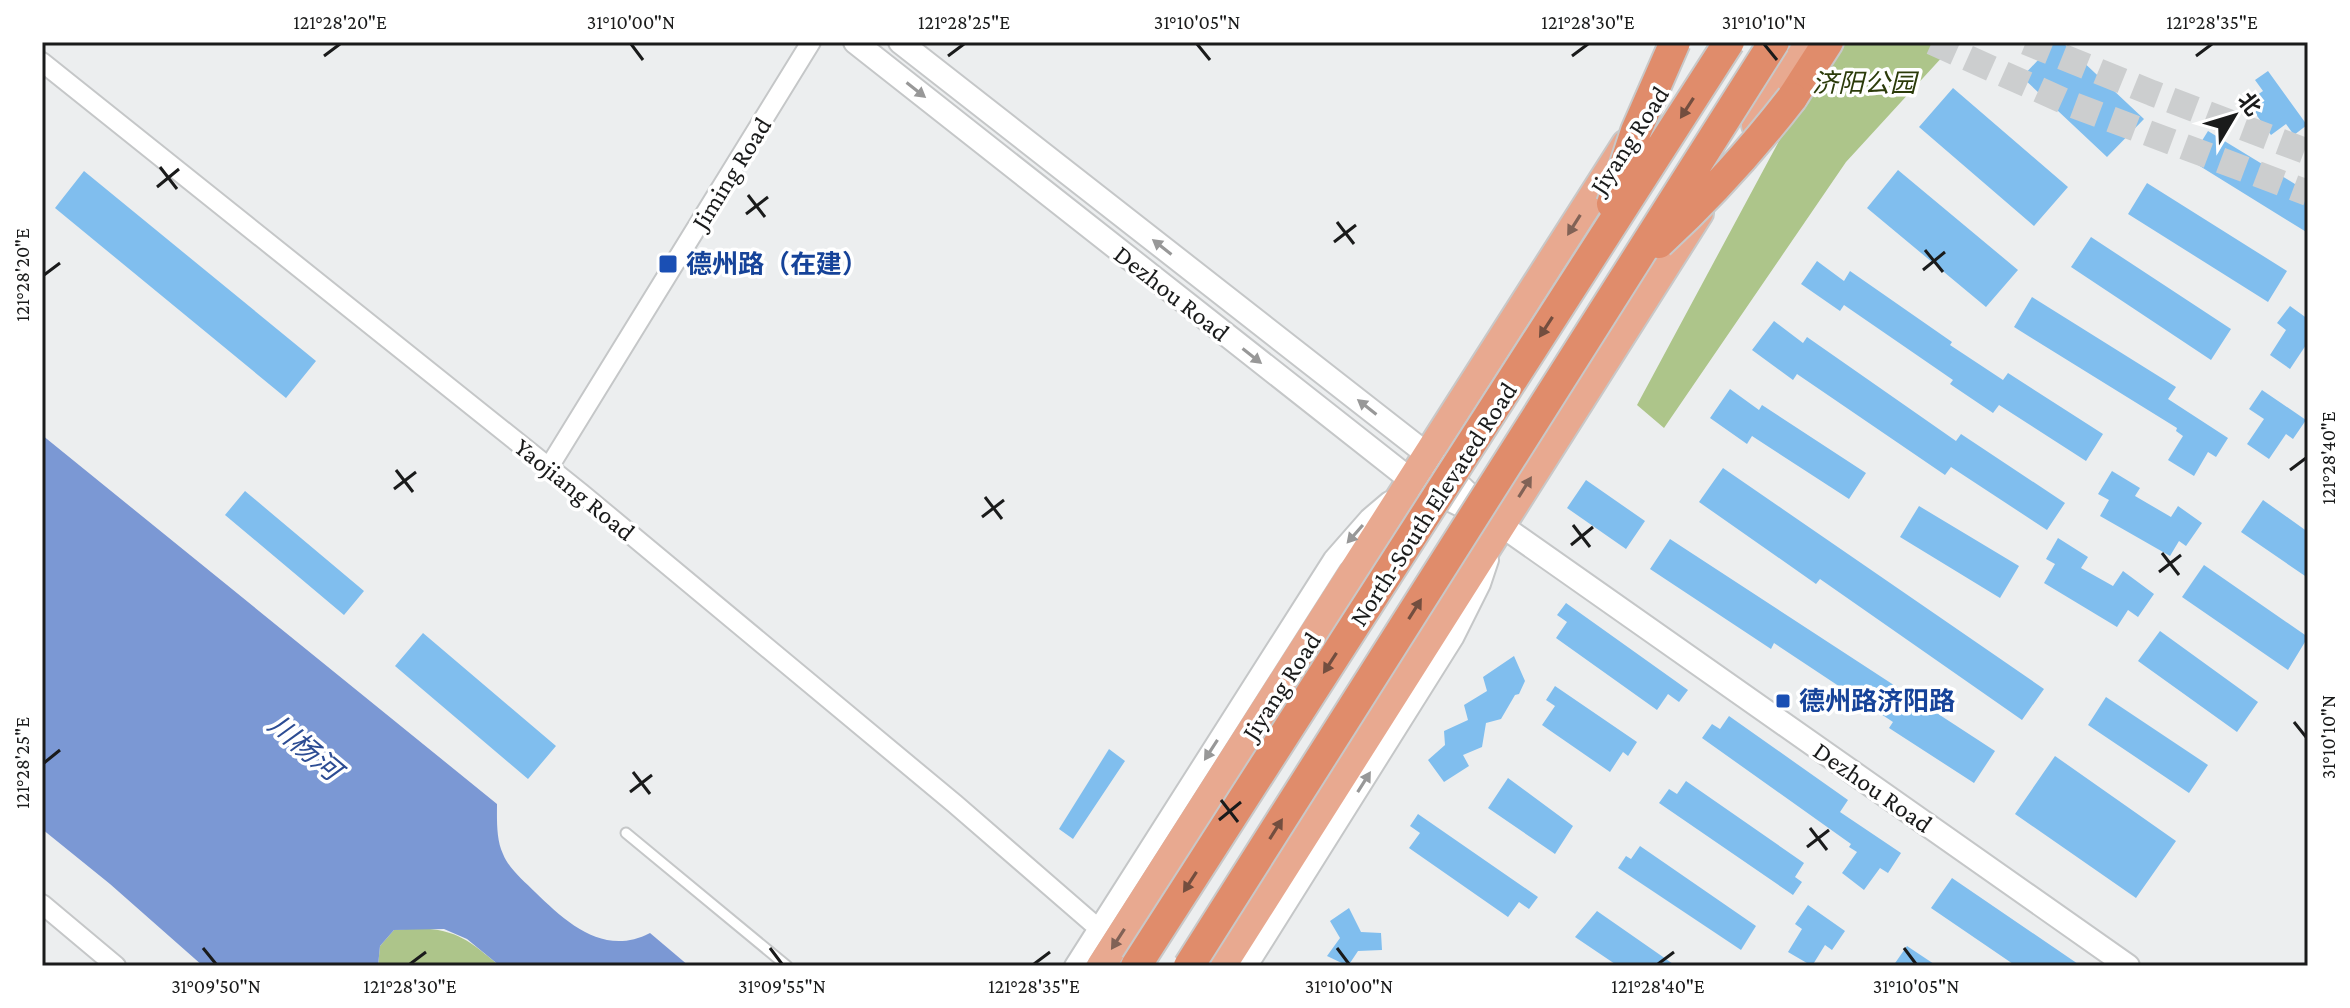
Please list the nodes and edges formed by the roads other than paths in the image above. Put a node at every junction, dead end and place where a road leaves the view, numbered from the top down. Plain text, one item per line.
1 (811, 42) edge
2 (855, 42) edge
3 (900, 42) edge
4 (1675, 42) edge
5 (1691, 42) edge
6 (1729, 42) edge
7 (1774, 42) edge
8 (1810, 42) edge
9 (1828, 42) edge
10 (42, 62) edge
11 (1596, 249) junction
12 (1628, 272) junction
13 (1428, 455) junction
14 (549, 467) junction
15 (1412, 481) junction
16 (1501, 525) junction
17 (626, 833) dead end
18 (42, 904) edge
19 (1098, 928) junction
20 (116, 966) edge
21 (787, 966) edge
22 (1074, 966) edge
23 (1101, 966) edge
24 (1136, 966) edge
25 (1189, 966) edge
26 (1222, 966) edge
27 (1248, 966) edge
28 (2128, 966) edge

1 - 14 street, Jiming Road
2 -> 15 street, Dezhou Road
13 -> 3 street, Dezhou Road
4 - 11 highway, bridge
5 -> 13 main road, Jiyang Road
6 -> 11 highway, North-South Elevated Road, bridge
7 - 12 highway, North-South Elevated Road, bridge
16 -> 8 main road
9 - 12 highway, bridge
10 - 14 street, Yaojiang Road
11 -> 24 highway, North-South Elevated Road, bridge
25 -> 12 highway, North-South Elevated Road, bridge
13 - 15 main road, Jiyang Road
13 - 16 street, Dezhou Road
14 - 19 street, Yaojiang Road
15 - 16 street, Dezhou Road
15 -> 19 street
15 -> 23 main road, Jiyang Road
16 - 26 main road
27 -> 16 street
16 - 28 street, Dezhou Road
17 - 21 lane
18 - 20 street
19 - 22 street

